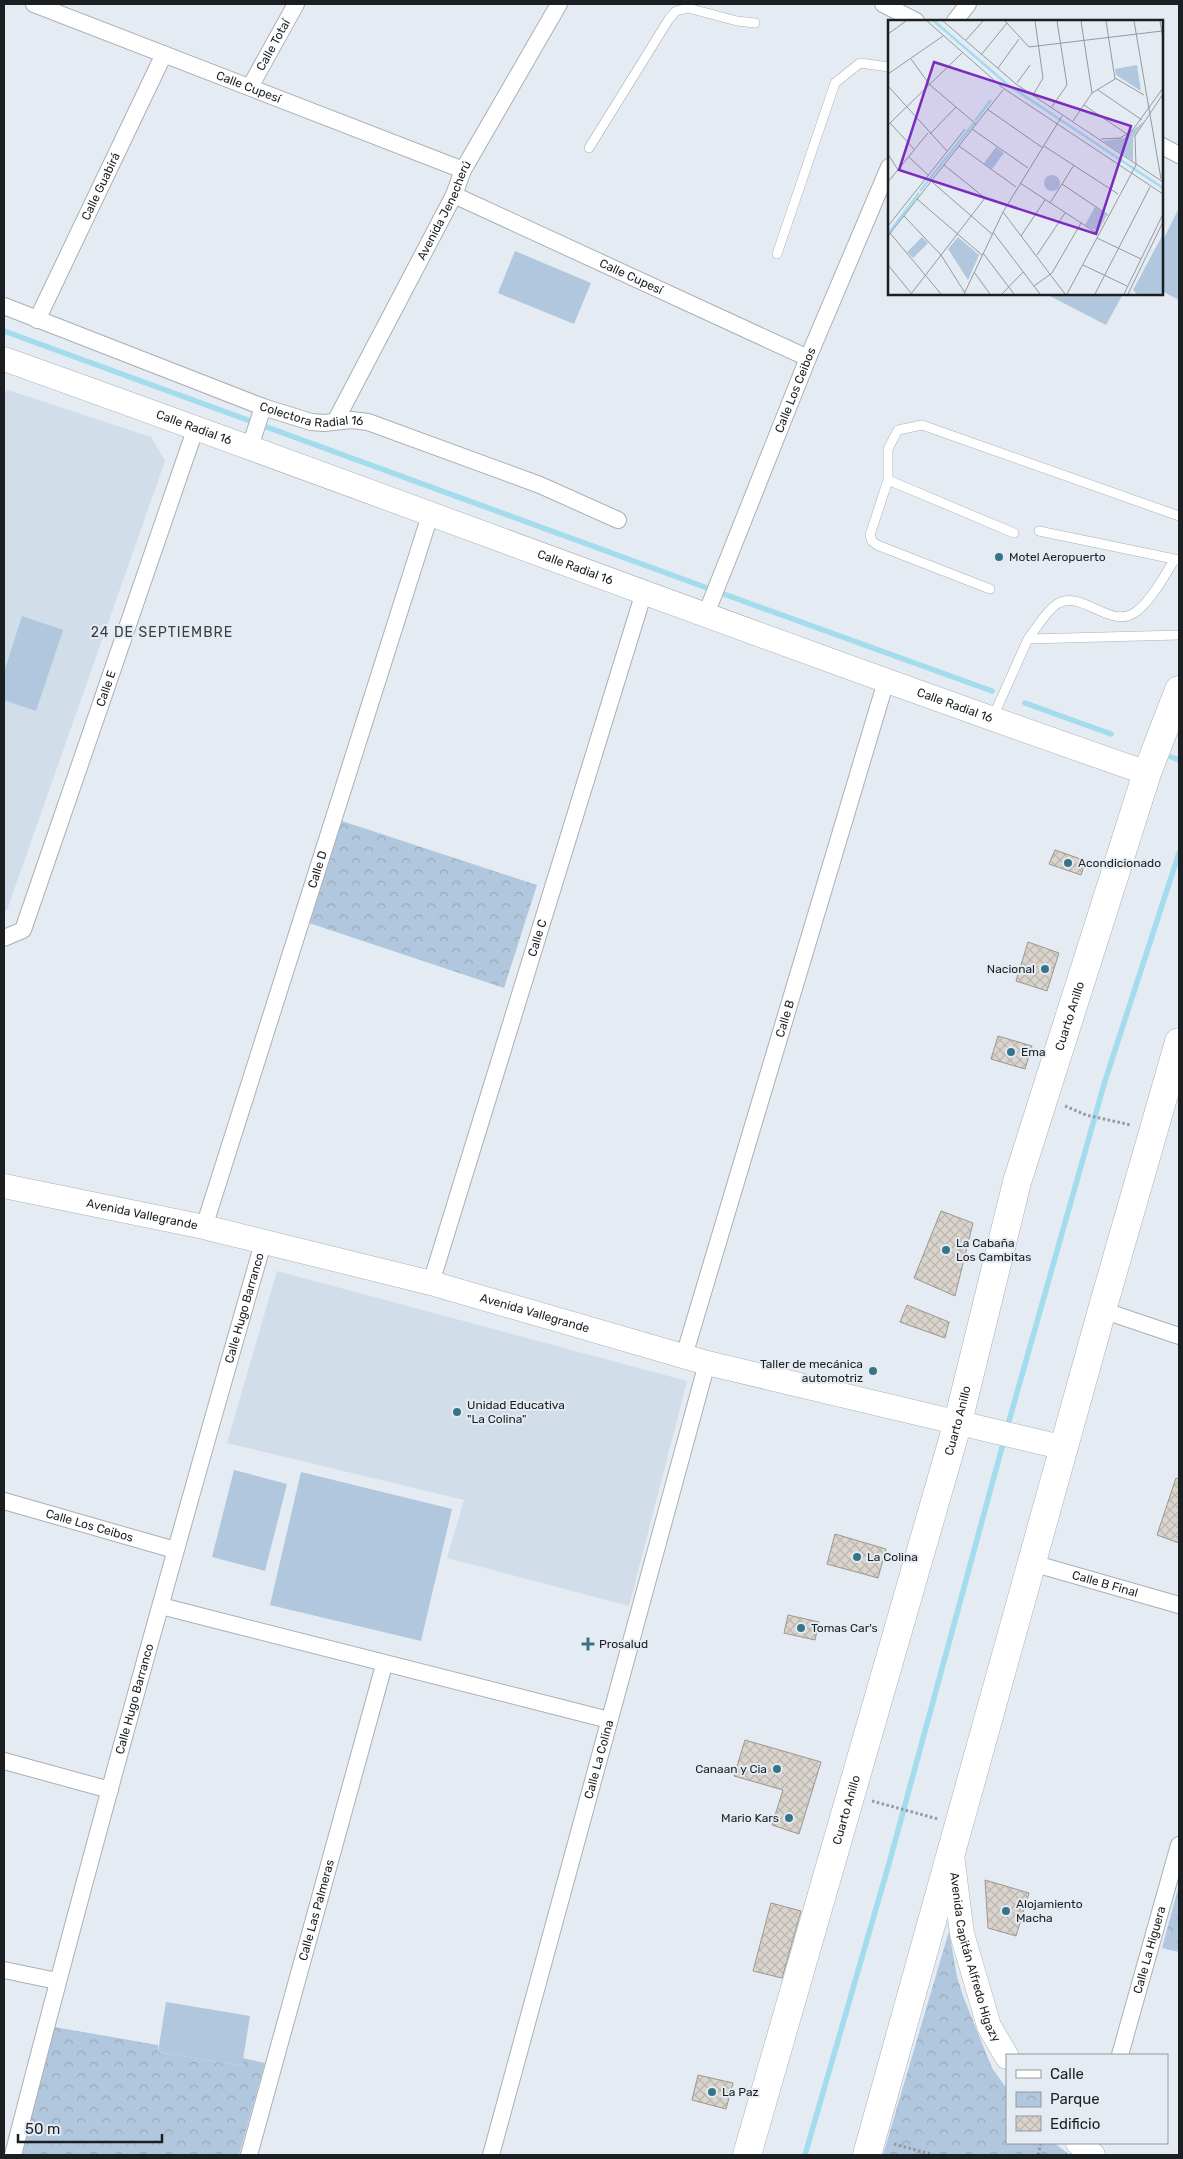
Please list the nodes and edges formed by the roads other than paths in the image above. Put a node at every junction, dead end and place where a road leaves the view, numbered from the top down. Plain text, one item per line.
1 (34, 4) edge
2 (296, 4) edge
3 (559, 4) edge
4 (883, 4) edge
5 (968, 4) edge
6 (914, 20) edge
7 (956, 20) edge
8 (755, 23) dead end
9 (164, 54) junction
10 (888, 67) edge
11 (250, 87) junction
12 (1163, 147) edge
13 (590, 148) dead end
14 (1179, 155) edge
15 (888, 169) edge
16 (463, 170) junction
17 (454, 195) junction
18 (777, 254) dead end
19 (4, 306) edge
20 (37, 320) junction
21 (808, 358) junction
22 (4, 359) edge
23 (262, 411) junction
24 (336, 420) junction
25 (196, 427) junction
26 (252, 440) junction
27 (888, 480) junction
28 (431, 512) junction
29 (1179, 516) edge
30 (618, 520) dead end
31 (1039, 531) dead end
32 (1014, 534) dead end
33 (1177, 560) edge
34 (990, 589) dead end
35 (644, 592) junction
36 (706, 614) junction
37 (1179, 635) edge
38 (1028, 639) junction
39 (886, 681) junction
40 (1179, 690) edge
41 (992, 719) junction
42 (1147, 773) junction
43 (4, 938) edge
44 (1179, 1042) edge
45 (1173, 1085) edge
46 (4, 1186) edge
47 (204, 1227) junction
48 (263, 1242) junction
49 (431, 1283) junction
50 (1102, 1310) junction
51 (1179, 1336) edge
52 (684, 1356) junction
53 (707, 1363) junction
54 (958, 1422) junction
55 (1064, 1448) junction
56 (4, 1500) edge
57 (175, 1550) junction
58 (1032, 1563) junction
59 (1179, 1605) edge
60 (160, 1606) junction
61 (384, 1664) junction
62 (609, 1720) junction
63 (4, 1761) edge
64 (110, 1790) junction
65 (1179, 1845) edge
66 (952, 1854) junction
67 (4, 1970) edge
68 (58, 1981) junction
69 (1120, 2054) edge
70 (1006, 2055) edge
71 (13, 2155) edge
72 (249, 2155) edge
73 (491, 2155) edge
74 (747, 2155) edge
75 (867, 2155) edge

1 - 9 street, Calle Cupesí
2 - 11 street, Calle Totaí
3 - 16 street, Avenida Jenecherú
4 - 6 street
5 - 7 street
8 - 13 lane
9 - 11 street, Calle Cupesí
9 - 20 street, Calle Guabirá
10 - 18 lane
11 - 16 street, Calle Cupesí
12 - 14 street
15 - 21 street, Calle Los Ceibos
16 - 17 street, Avenida Jenecherú
17 - 21 street, Calle Cupesí
17 - 24 street, Avenida Jenecherú
19 - 20 street, Colectora Radial 16
20 - 23 street, Colectora Radial 16
21 - 36 street, Calle Los Ceibos
22 - 25 street, Calle Radial 16
23 - 24 street, Colectora Radial 16
23 - 26 street
24 - 30 street, Colectora Radial 16
25 - 26 street, Calle Radial 16
25 - 43 street, Calle E
26 - 28 street, Calle Radial 16
27 - 29 lane
27 - 32 lane
27 - 34 lane
28 - 35 street, Calle Radial 16
28 - 47 street, Calle D
31 - 33 lane
33 - 38 lane
35 - 36 street, Calle Radial 16
35 - 49 street, Calle C
36 - 39 street, Calle Radial 16
37 - 38 lane
38 - 41 lane
39 - 41 street, Calle Radial 16
39 - 52 street, Calle B
40 - 42 highway, Cuarto Anillo
41 - 42 street, Calle Radial 16
42 - 54 highway, Cuarto Anillo
44 - 45 highway
45 - 50 highway
46 - 47 street, Avenida Vallegrande
47 - 48 street, Avenida Vallegrande
48 - 49 street, Avenida Vallegrande
48 - 57 street, Calle Hugo Barranco
49 - 52 street, Avenida Vallegrande
50 - 51 street
50 - 55 highway
52 - 53 street, Avenida Vallegrande
53 - 54 street, Avenida Vallegrande
53 - 62 street, Calle La Colina
54 - 55 street, Avenida Vallegrande
54 - 74 highway, Cuarto Anillo
55 - 58 highway
56 - 57 street, Calle Los Ceibos
57 - 60 street, Calle Hugo Barranco
58 - 59 street, Calle B Final
58 - 66 highway
60 - 61 street
60 - 64 street, Calle Hugo Barranco
61 - 62 street
61 - 72 street, Calle Las Palmeras
62 - 73 street, Calle La Colina
63 - 64 street
64 - 68 street, Calle Hugo Barranco
65 - 69 street, Calle La Higuera
66 - 70 street, Avenida Capitán Alfredo Higazy
66 - 75 highway
67 - 68 street
68 - 71 street, Calle Hugo Barranco

